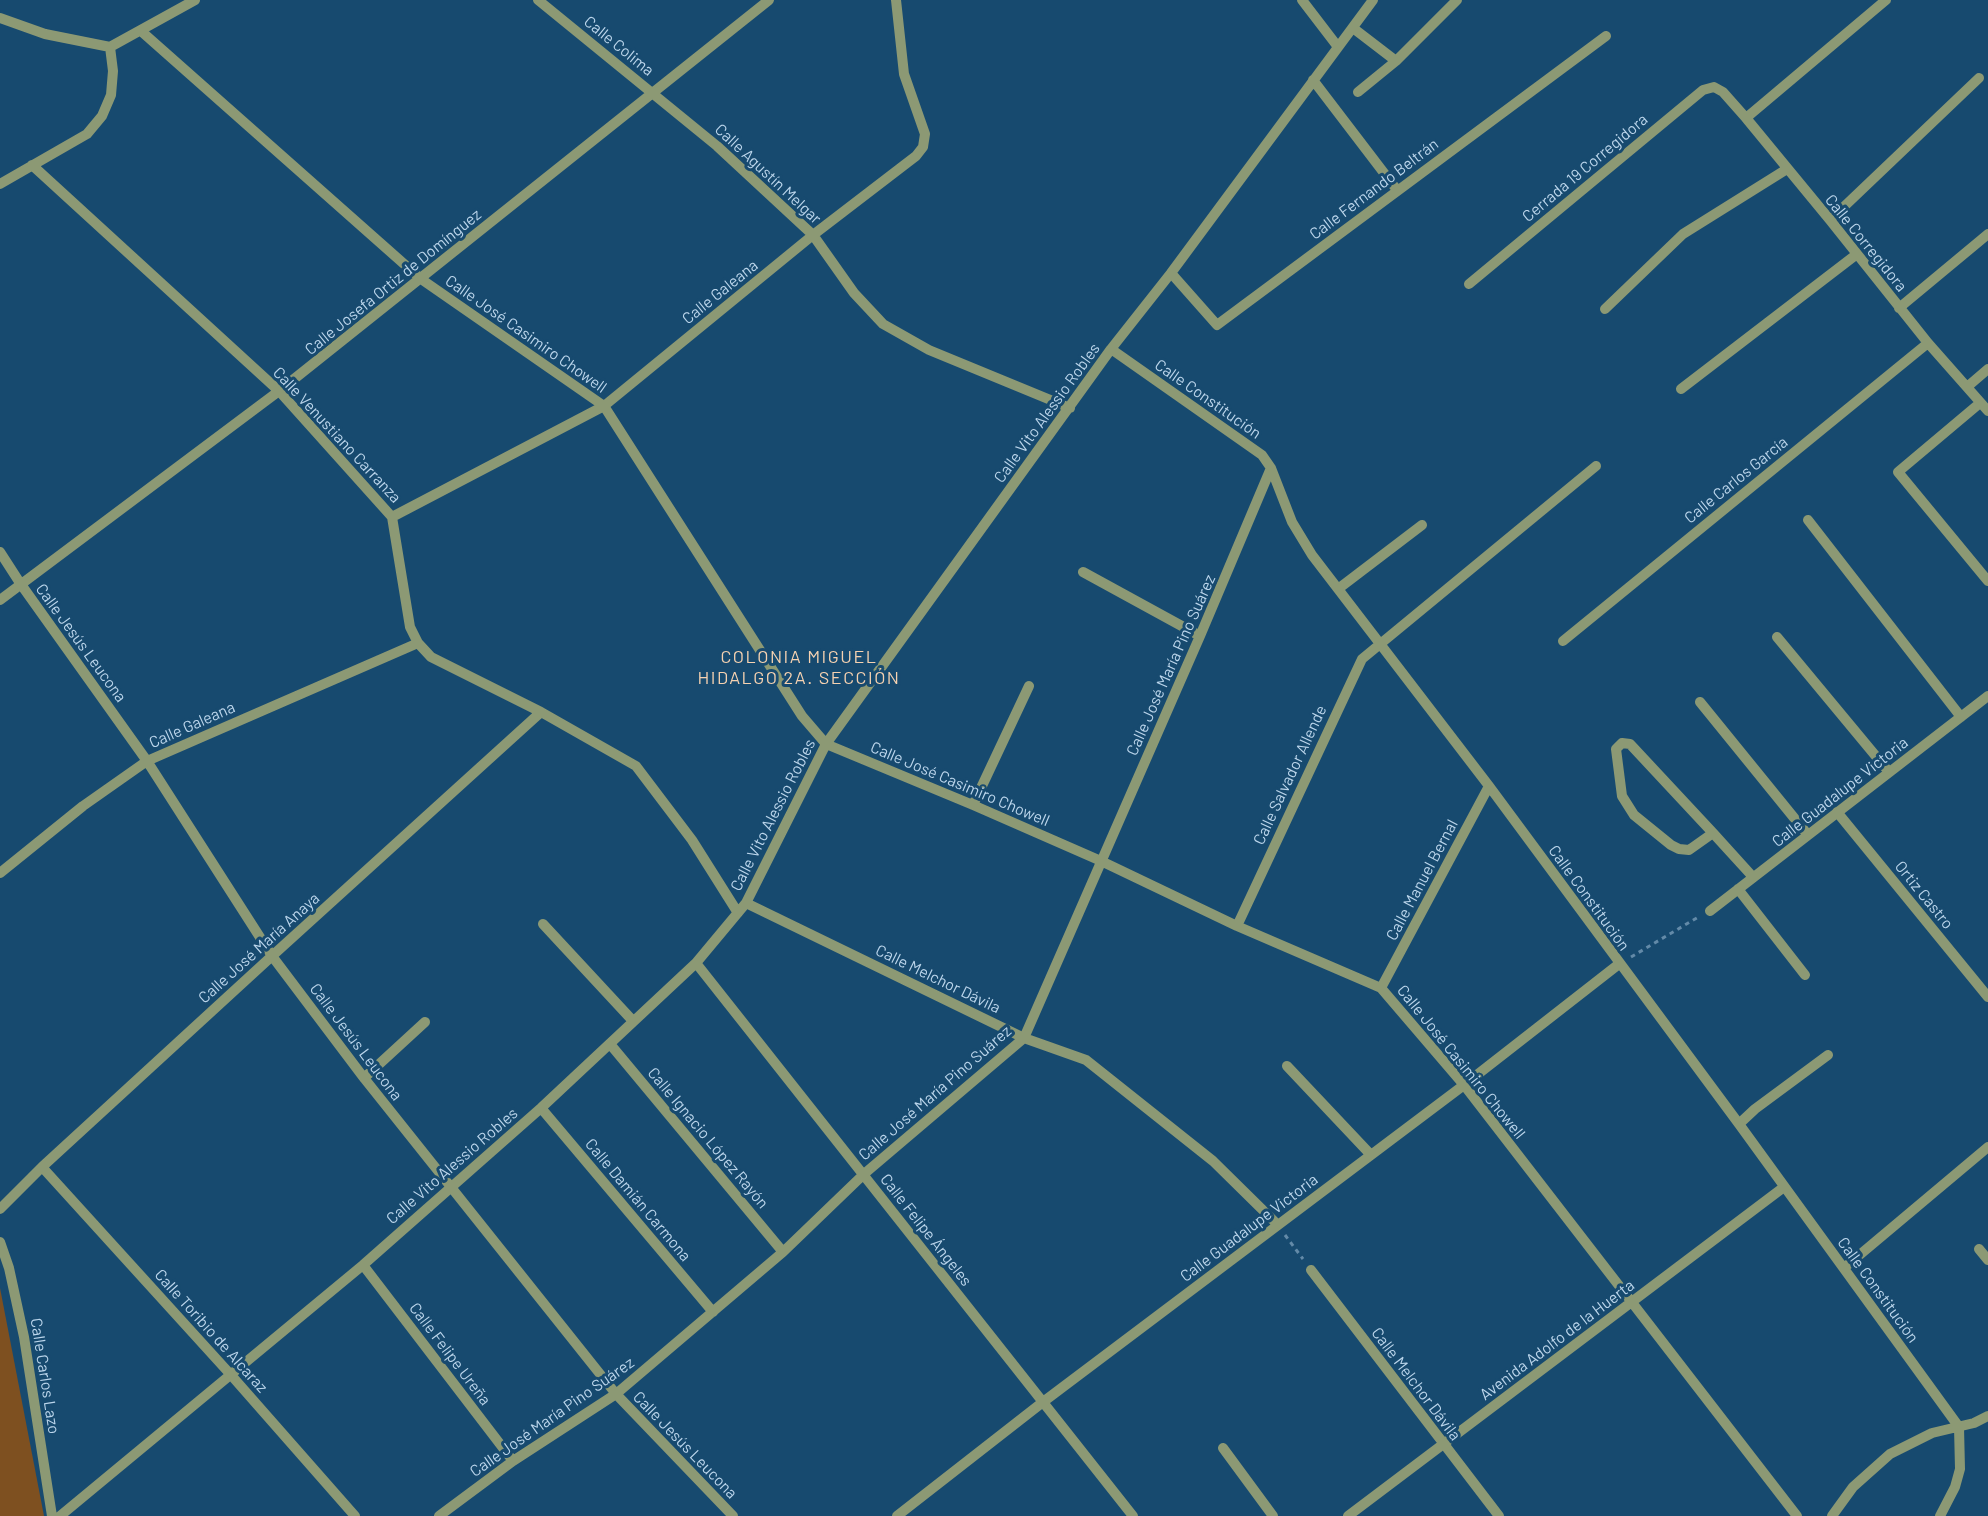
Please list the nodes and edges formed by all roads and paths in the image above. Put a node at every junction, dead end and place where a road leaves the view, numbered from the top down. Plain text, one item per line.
1 (195, 0) edge
2 (538, 0) edge
3 (769, 0) edge
4 (896, 0) edge
5 (1302, 0) edge
6 (1373, 0) edge
7 (1457, 0) edge
8 (1886, 0) edge
9 (0, 18) edge
10 (1353, 28) junction
11 (141, 31) junction
12 (1606, 36) dead end
13 (110, 47) junction
14 (1338, 47) junction
15 (1396, 61) junction
16 (1979, 78) dead end
17 (1313, 80) junction
18 (653, 92) junction
19 (1358, 92) dead end
20 (1723, 92) joint
21 (1746, 118) junction
22 (32, 165) junction
23 (1787, 169) junction
24 (0, 184) edge
25 (1397, 190) junction
26 (1830, 220) junction
27 (1988, 234) edge
28 (813, 235) junction
29 (1857, 254) junction
30 (1171, 273) junction
31 (421, 279) junction
32 (1469, 284) dead end
33 (1899, 308) junction
34 (1605, 309) dead end
35 (1928, 343) junction
36 (1111, 349) junction
37 (1988, 369) edge
38 (1966, 387) junction
39 (1681, 389) dead end
40 (279, 391) junction
41 (604, 406) junction
42 (1984, 407) edge
43 (1070, 408) junction
44 (1596, 466) dead end
45 (1271, 468) junction
46 (392, 517) junction
47 (1808, 520) dead end
48 (1422, 525) dead end
49 (0, 552) edge
50 (1083, 572) dead end
51 (1988, 581) edge
52 (20, 583) junction
53 (1338, 590) junction
54 (0, 600) edge
55 (1200, 636) junction
56 (1777, 637) dead end
57 (1563, 641) dead end
58 (418, 643) junction
59 (1380, 644) junction
60 (1029, 686) dead end
61 (1988, 696) edge
62 (1700, 702) dead end
63 (540, 712) junction
64 (1961, 717) junction
65 (826, 744) junction
66 (147, 761) junction
67 (1889, 772) junction
68 (1489, 786) junction
69 (973, 805) junction
70 (1837, 812) junction
71 (1713, 833) junction
72 (1808, 835) junction
73 (1101, 861) junction
74 (0, 873) edge
75 (1753, 877) junction
76 (1738, 889) junction
77 (746, 903) junction
78 (1710, 911) joint
79 (738, 913) junction
80 (543, 924) dead end
81 (1237, 926) junction
82 (272, 956) junction
83 (696, 963) junction
84 (1619, 964) junction
85 (1805, 975) dead end
86 (1381, 988) junction
87 (1988, 998) edge
88 (633, 1021) junction
89 (425, 1022) dead end
90 (1024, 1038) junction
91 (610, 1044) junction
92 (1828, 1055) dead end
93 (1287, 1066) dead end
94 (364, 1078) junction
95 (1464, 1085) junction
96 (540, 1108) junction
97 (1739, 1124) junction
98 (1988, 1147) edge
99 (1371, 1155) junction
100 (42, 1167) junction
101 (864, 1174) junction
102 (450, 1187) junction
103 (1784, 1187) junction
104 (0, 1209) edge
105 (1278, 1225) junction
106 (0, 1242) edge
107 (1979, 1250) dead end
108 (783, 1252) junction
109 (1988, 1260) edge
110 (363, 1265) junction
111 (1844, 1268) junction
112 (1311, 1270) joint
113 (1631, 1304) junction
114 (713, 1312) junction
115 (231, 1375) junction
116 (616, 1394) junction
117 (1043, 1402) junction
118 (1988, 1416) edge
119 (1959, 1427) junction
120 (1443, 1444) junction
121 (1223, 1448) dead end
122 (513, 1461) junction
123 (52, 1516) edge
124 (60, 1516) edge
125 (355, 1516) edge
126 (439, 1516) edge
127 (733, 1516) edge
128 (897, 1516) edge
129 (1133, 1516) edge
130 (1273, 1516) edge
131 (1348, 1516) edge
132 (1499, 1516) edge
133 (1797, 1516) edge
134 (1832, 1516) edge
135 (1940, 1516) edge

1 - 11 street
2 - 18 street, Calle Colima
3 - 18 street, Calle Josefa Ortiz de Domínguez
4 - 28 street, Calle Galeana
5 - 14 street
6 - 10 street, Calle Vito Alessio Robles
7 - 15 street
8 - 21 street
9 - 13 street
10 - 14 street, Calle Vito Alessio Robles
10 - 15 street
11 - 13 street
11 - 31 street, Calle José Casimiro Chowell
12 - 25 street, Calle Fernando Beltrán
13 - 22 street
14 - 17 street, Calle Vito Alessio Robles
15 - 19 street
16 - 26 street
17 - 25 street
17 - 30 street, Calle Vito Alessio Robles
18 - 28 street, Calle Agustín Melgar
18 - 31 street, Calle Josefa Ortiz de Domínguez
20 - 21 street, Calle Corregidora
20 - 32 street, Cerrada 19 Corregidora
21 - 23 street, Calle Corregidora
22 - 24 street
22 - 40 street, Calle Venustiano Carranza
23 - 26 street, Calle Corregidora
23 - 34 street
25 - 30 street, Calle Fernando Beltrán
26 - 29 street, Calle Corregidora
27 - 33 street
28 - 41 street, Calle Galeana
28 - 43 street, Calle Agustín Melgar
29 - 33 street, Calle Corregidora
29 - 39 street
30 - 36 street, Calle Vito Alessio Robles
31 - 40 street, Calle Josefa Ortiz de Domínguez
31 - 41 street, Calle José Casimiro Chowell
33 - 35 street, Calle Corregidora
35 - 38 street, Calle Corregidora
35 - 57 street, Calle Carlos García
36 - 43 street, Calle Vito Alessio Robles
36 - 45 street, Calle Constitución
37 - 38 street
38 - 42 street, Calle Corregidora
40 - 46 street, Calle Venustiano Carranza
40 - 52 street, Calle Josefa Ortiz de Domínguez
41 - 46 street, Calle Galeana
41 - 65 street, Calle José Casimiro Chowell
42 - 51 street
43 - 65 street, Calle Vito Alessio Robles
44 - 59 street, Calle Salvador Allende
45 - 53 street, Calle Constitución
45 - 55 street, Calle José María Pino Suárez
46 - 58 street, Calle Venustiano Carranza
47 - 64 street
48 - 53 street
49 - 52 street, Calle Jesús Leucona
50 - 55 street
52 - 54 street, Calle Josefa Ortiz de Domínguez
52 - 66 street, Calle Jesús Leucona
53 - 59 street, Calle Constitución
55 - 73 street, Calle José María Pino Suárez
56 - 67 street
58 - 63 street, Calle Venustiano Carranza
58 - 66 street, Calle Galeana
59 - 68 street, Calle Constitución
59 - 81 street, Calle Salvador Allende
60 - 69 street
61 - 64 street, Calle Guadalupe Victoria
62 - 72 street
63 - 79 street, Calle Venustiano Carranza
63 - 82 street, Calle José María Anaya
64 - 67 street, Calle Guadalupe Victoria
65 - 69 street, Calle José Casimiro Chowell
65 - 77 street, Calle Vito Alessio Robles
66 - 74 street, Calle Galeana
66 - 82 street, Calle Jesús Leucona
67 - 70 street, Calle Guadalupe Victoria
68 - 84 street, Calle Constitución
68 - 86 street, Calle Manuel Bernal
69 - 73 street, Calle José Casimiro Chowell
70 - 72 street, Calle Guadalupe Victoria
70 - 87 street, Ortiz Castro
71 - 71 street
71 - 75 street
72 - 75 street, Calle Guadalupe Victoria
73 - 81 street, Calle José Casimiro Chowell
73 - 90 street, Calle José María Pino Suárez
75 - 76 street, Calle Guadalupe Victoria
76 - 78 street, Calle Guadalupe Victoria
76 - 85 street
77 - 79 street, Calle Vito Alessio Robles
77 - 90 street, Calle Melchor Dávila
78 - 84 path
79 - 83 street, Calle Vito Alessio Robles
80 - 88 street
81 - 86 street, Calle José Casimiro Chowell
82 - 94 street, Calle Jesús Leucona
82 - 100 street, Calle José María Anaya
83 - 88 street, Calle Vito Alessio Robles
83 - 101 street, Calle Felipe Ángeles
84 - 95 street, Calle Guadalupe Victoria
84 - 97 street, Calle Constitución
86 - 95 street, Calle José Casimiro Chowell
88 - 91 street, Calle Vito Alessio Robles
89 - 94 street
90 - 101 street, Calle José María Pino Suárez
90 - 105 street, Calle Melchor Dávila
91 - 96 street, Calle Vito Alessio Robles
91 - 108 street, Calle Ignacio López Rayón
92 - 97 street
93 - 99 street
94 - 102 street, Calle Jesús Leucona
95 - 99 street, Calle Guadalupe Victoria
95 - 113 street, Calle José Casimiro Chowell
96 - 102 street, Calle Vito Alessio Robles
96 - 114 street, Calle Damián Carmona
97 - 103 street, Calle Constitución
98 - 111 street
99 - 105 street, Calle Guadalupe Victoria
100 - 104 street, Calle José María Anaya
100 - 115 street, Calle Toribio de Alcaraz
101 - 108 street, Calle José María Pino Suárez
101 - 117 street, Calle Felipe Ángeles
102 - 110 street, Calle Vito Alessio Robles
102 - 116 street, Calle Jesús Leucona
103 - 111 street, Calle Constitución
103 - 113 street, Avenida Adolfo de la Huerta
105 - 112 path
105 - 117 street, Calle Guadalupe Victoria
106 - 123 street, Calle Carlos Lazo
107 - 109 street
108 - 114 street, Calle José María Pino Suárez
110 - 115 street, Calle Vito Alessio Robles
110 - 122 street, Calle Felipe Ureña
111 - 119 street, Calle Constitución
112 - 120 street, Calle Melchor Dávila
113 - 120 street, Avenida Adolfo de la Huerta
113 - 133 street, Calle José Casimiro Chowell
114 - 116 street, Calle José María Pino Suárez
115 - 124 street, Calle Vito Alessio Robles
115 - 125 street, Calle Toribio de Alcaraz
116 - 122 street, Calle José María Pino Suárez
116 - 127 street, Calle Jesús Leucona
117 - 128 street, Calle Guadalupe Victoria
117 - 129 street, Calle Felipe Ángeles
118 - 119 street
119 - 134 street
119 - 135 street
120 - 131 street, Avenida Adolfo de la Huerta
120 - 132 street, Calle Melchor Dávila
121 - 130 street
122 - 126 street, Calle José María Pino Suárez

